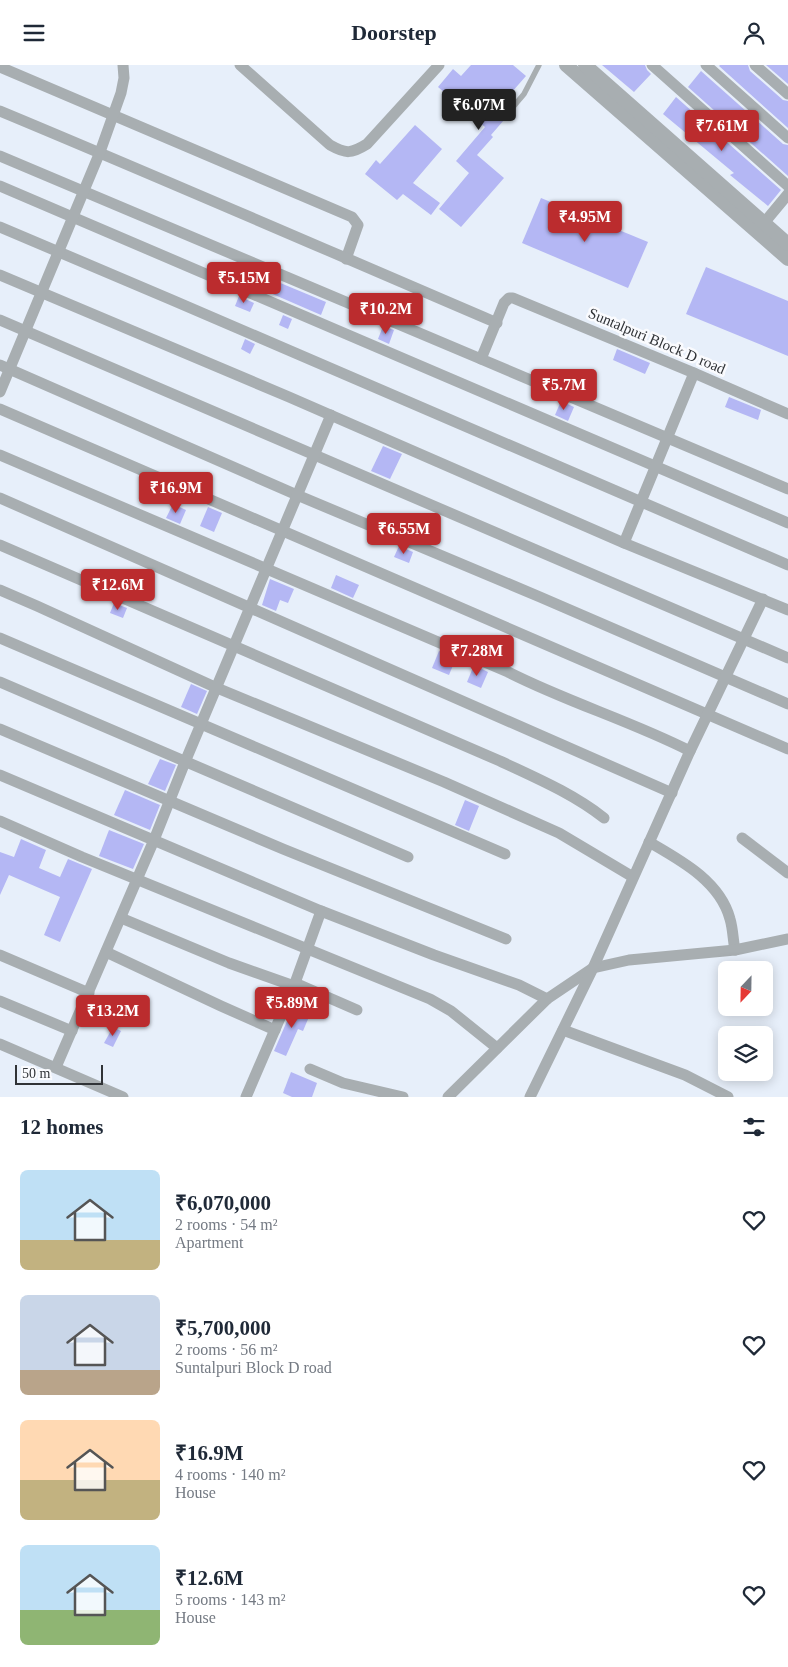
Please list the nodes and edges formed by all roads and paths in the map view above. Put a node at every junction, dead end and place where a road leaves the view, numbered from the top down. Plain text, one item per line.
1 (123, 65) edge
2 (240, 65) edge
3 (439, 65) edge
4 (539, 65) edge
5 (566, 65) edge
6 (585, 65) edge
7 (652, 65) edge
8 (706, 65) edge
9 (755, 65) edge
10 (0, 67) edge
11 (788, 94) edge
12 (513, 107) dead end
13 (0, 111) edge
14 (114, 117) junction
15 (788, 138) edge
16 (100, 152) junction
17 (0, 156) edge
18 (0, 186) edge
19 (788, 186) edge
20 (85, 191) junction
21 (788, 194) edge
22 (73, 218) junction
23 (764, 223) junction
24 (0, 227) edge
25 (788, 244) edge
26 (58, 253) junction
27 (346, 259) junction
28 (788, 259) edge
29 (0, 275) edge
30 (40, 292) junction
31 (0, 320) edge
32 (496, 323) junction
33 (25, 330) junction
34 (481, 359) junction
35 (4, 367) edge
36 (694, 373) junction
37 (0, 392) edge
38 (0, 409) edge
39 (788, 414) edge
40 (331, 415) junction
41 (668, 437) junction
42 (0, 455) edge
43 (314, 455) junction
44 (657, 466) junction
45 (788, 489) edge
46 (297, 495) junction
47 (0, 498) edge
48 (642, 502) junction
49 (788, 523) edge
50 (282, 531) junction
51 (624, 543) junction
52 (0, 545) edge
53 (788, 565) edge
54 (266, 569) junction
55 (0, 590) edge
56 (763, 599) junction
57 (249, 607) junction
58 (788, 610) edge
59 (0, 638) edge
60 (745, 639) junction
61 (234, 646) junction
62 (788, 658) edge
63 (726, 677) junction
64 (0, 683) edge
65 (217, 688) junction
66 (788, 704) edge
67 (709, 714) junction
68 (202, 724) junction
69 (0, 729) edge
70 (788, 749) edge
71 (690, 751) junction
72 (185, 761) junction
73 (0, 775) edge
74 (672, 793) junction
75 (169, 801) junction
76 (604, 818) dead end
77 (0, 821) edge
78 (742, 838) dead end
79 (154, 840) junction
80 (649, 843) junction
81 (505, 854) dead end
82 (408, 857) dead end
83 (788, 873) edge
84 (633, 877) junction
85 (137, 879) junction
86 (321, 911) junction
87 (120, 918) junction
88 (506, 939) dead end
89 (788, 939) edge
90 (307, 948) junction
91 (734, 950) junction
92 (106, 952) junction
93 (0, 955) edge
94 (593, 968) junction
95 (294, 984) junction
96 (89, 993) junction
97 (547, 999) junction
98 (0, 1001) edge
99 (357, 1010) dead end
100 (275, 1030) junction
101 (563, 1030) junction
102 (72, 1031) junction
103 (0, 1044) edge
104 (497, 1048) junction
105 (56, 1067) junction
106 (310, 1069) dead end
107 (124, 1097) edge
108 (246, 1097) edge
109 (403, 1097) edge
110 (448, 1097) edge
111 (530, 1097) edge
112 (728, 1097) edge

1 - 14 street
2 - 3 street
4 - 12 lane
5 - 28 street
6 - 23 street
7 - 19 street
8 - 15 street
9 - 11 street
10 - 14 street
13 - 16 street
14 - 16 street
14 - 27 street
16 - 20 street
16 - 27 street
17 - 20 street
18 - 22 street
20 - 22 street
20 - 34 street
21 - 23 street
22 - 26 street
22 - 44 street
23 - 25 street
24 - 26 street
26 - 30 street
26 - 48 street
27 - 32 street
29 - 30 street
30 - 33 street
30 - 40 street
31 - 33 street
32 - 34 street
32 - 36 street, Suntalpuri Block D road
33 - 35 street
33 - 43 street
34 - 41 street
35 - 37 street
35 - 46 street
36 - 39 street, Suntalpuri Block D road
36 - 41 street
38 - 50 street
40 - 43 street
40 - 51 street
41 - 44 street
41 - 45 street
42 - 54 street
43 - 46 street
43 - 60 street
44 - 48 street
44 - 49 street
46 - 50 street
46 - 63 street
47 - 57 street
48 - 51 street
48 - 53 street
50 - 54 street
50 - 67 street
51 - 56 street
52 - 61 street
54 - 57 street
54 - 71 street
55 - 65 street
56 - 58 street
56 - 60 street
57 - 61 street
57 - 74 street
59 - 68 street
60 - 62 street
60 - 63 street
61 - 65 street
61 - 76 street
63 - 66 street
63 - 67 street
64 - 72 street
65 - 68 street
65 - 84 street
67 - 70 street
67 - 71 street
68 - 72 street
68 - 81 street
69 - 75 street
71 - 74 street
72 - 75 street
72 - 82 street
73 - 79 street
74 - 80 street
75 - 79 street
75 - 88 street
77 - 85 street
78 - 83 street
79 - 85 street
79 - 86 street
80 - 84 street
80 - 91 street
84 - 94 street
85 - 87 street
85 - 90 street
86 - 90 street
86 - 97 street
87 - 92 street
87 - 95 street
89 - 91 street
90 - 95 street
90 - 104 street
91 - 94 street
92 - 96 street
92 - 100 street
93 - 96 street
94 - 97 street
94 - 101 street
95 - 99 street
95 - 100 street
96 - 102 street
97 - 104 street
98 - 102 street
100 - 108 street
101 - 111 street
101 - 112 street
102 - 105 street
103 - 105 street
104 - 110 street
105 - 107 street
106 - 109 street

